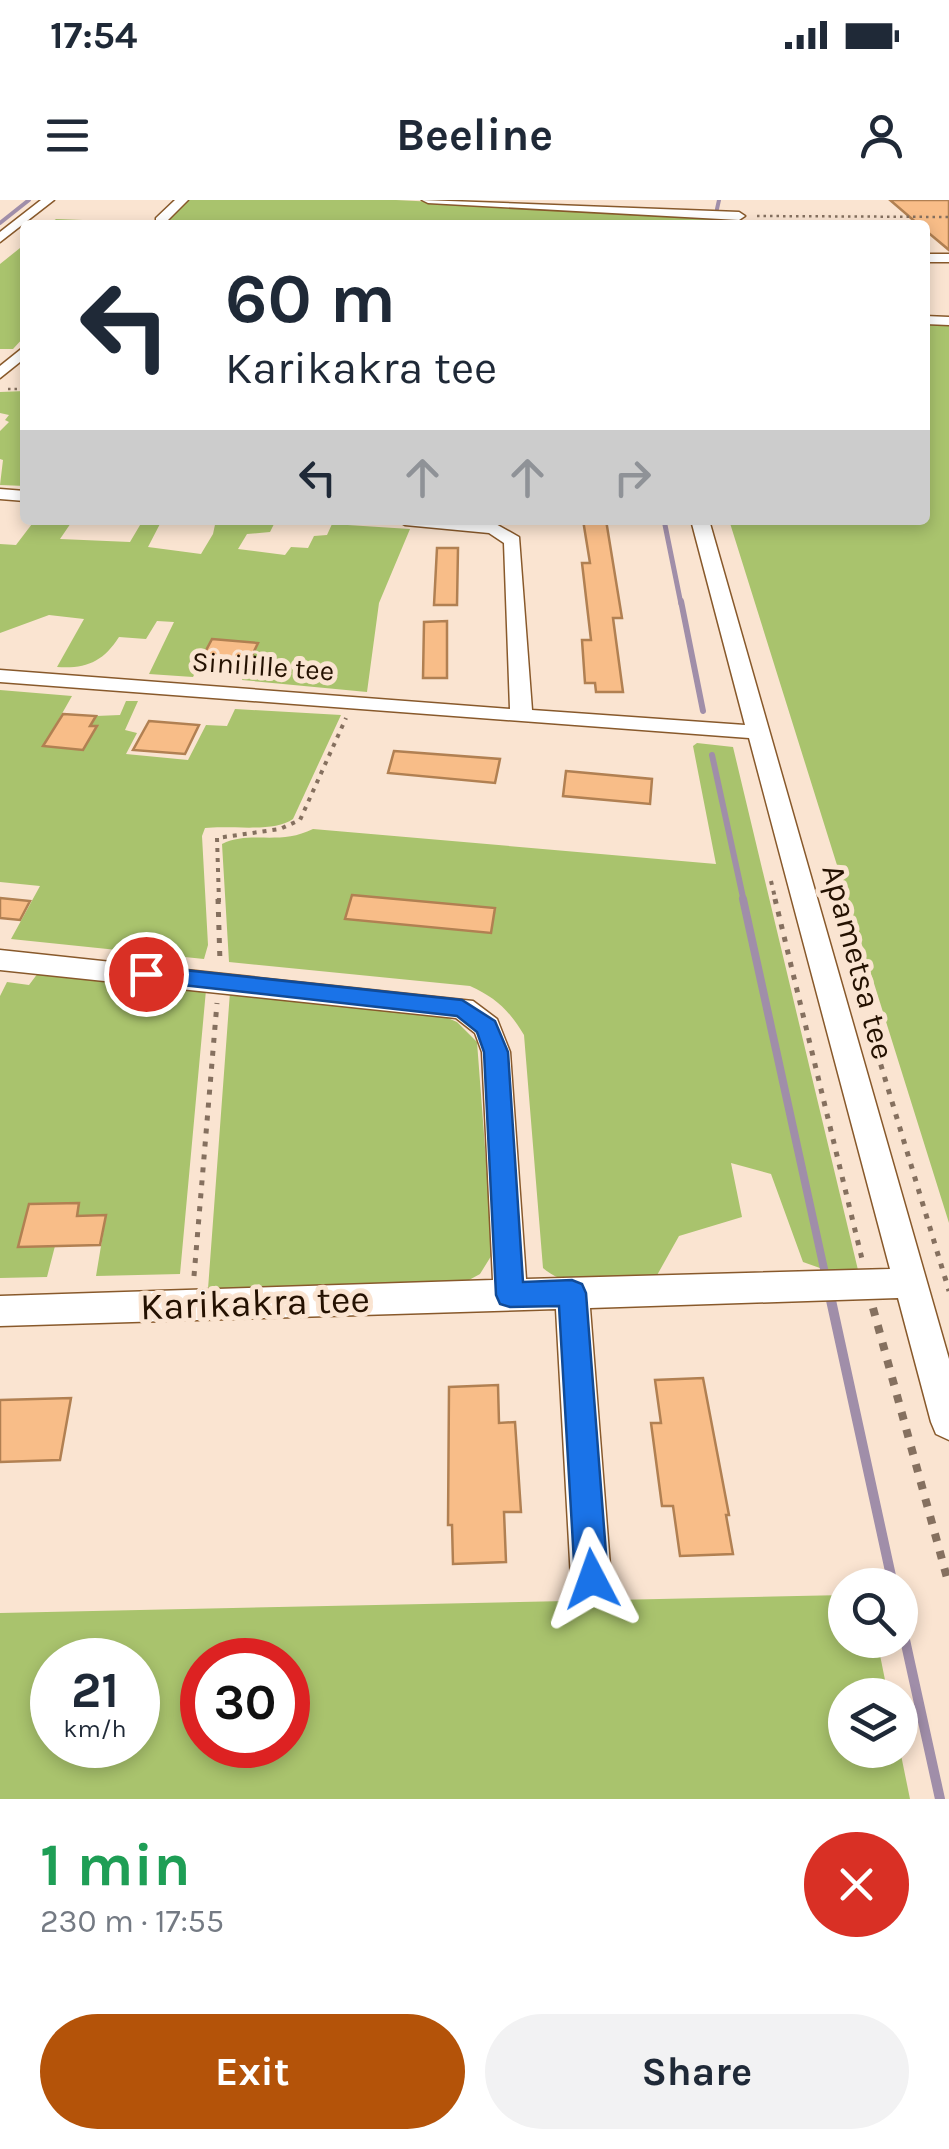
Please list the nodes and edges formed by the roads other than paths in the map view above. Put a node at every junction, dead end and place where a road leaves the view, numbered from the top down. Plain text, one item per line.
1 (48, 200) edge
2 (182, 200) edge
3 (428, 200) edge
4 (741, 200) edge
5 (742, 219) edge
6 (23, 220) edge
7 (161, 220) edge
8 (20, 222) edge
9 (0, 238) edge
10 (20, 360) edge
11 (8, 383) edge
12 (461, 525) edge
13 (701, 525) edge
14 (0, 676) edge
15 (521, 716) junction
16 (758, 732) junction
17 (0, 960) edge
18 (910, 1283) junction
19 (572, 1293) junction
20 (510, 1295) junction
21 (0, 1311) edge
22 (949, 1422) edge
23 (592, 1579) dead end

1 - 6 street
2 - 7 street
3 - 5 street
4 - 5 street
8 - 9 street
10 - 11 street
12 - 15 street
13 - 16 street, Apametsa tee
14 - 15 street, Sinilille tee
15 - 16 street, Sinilille tee
16 - 18 street, Apametsa tee
17 - 20 street
18 - 19 street, Karikakra tee
18 - 22 street, Apametsa tee
19 - 20 street, Karikakra tee
19 - 23 street
20 - 21 street, Karikakra tee

